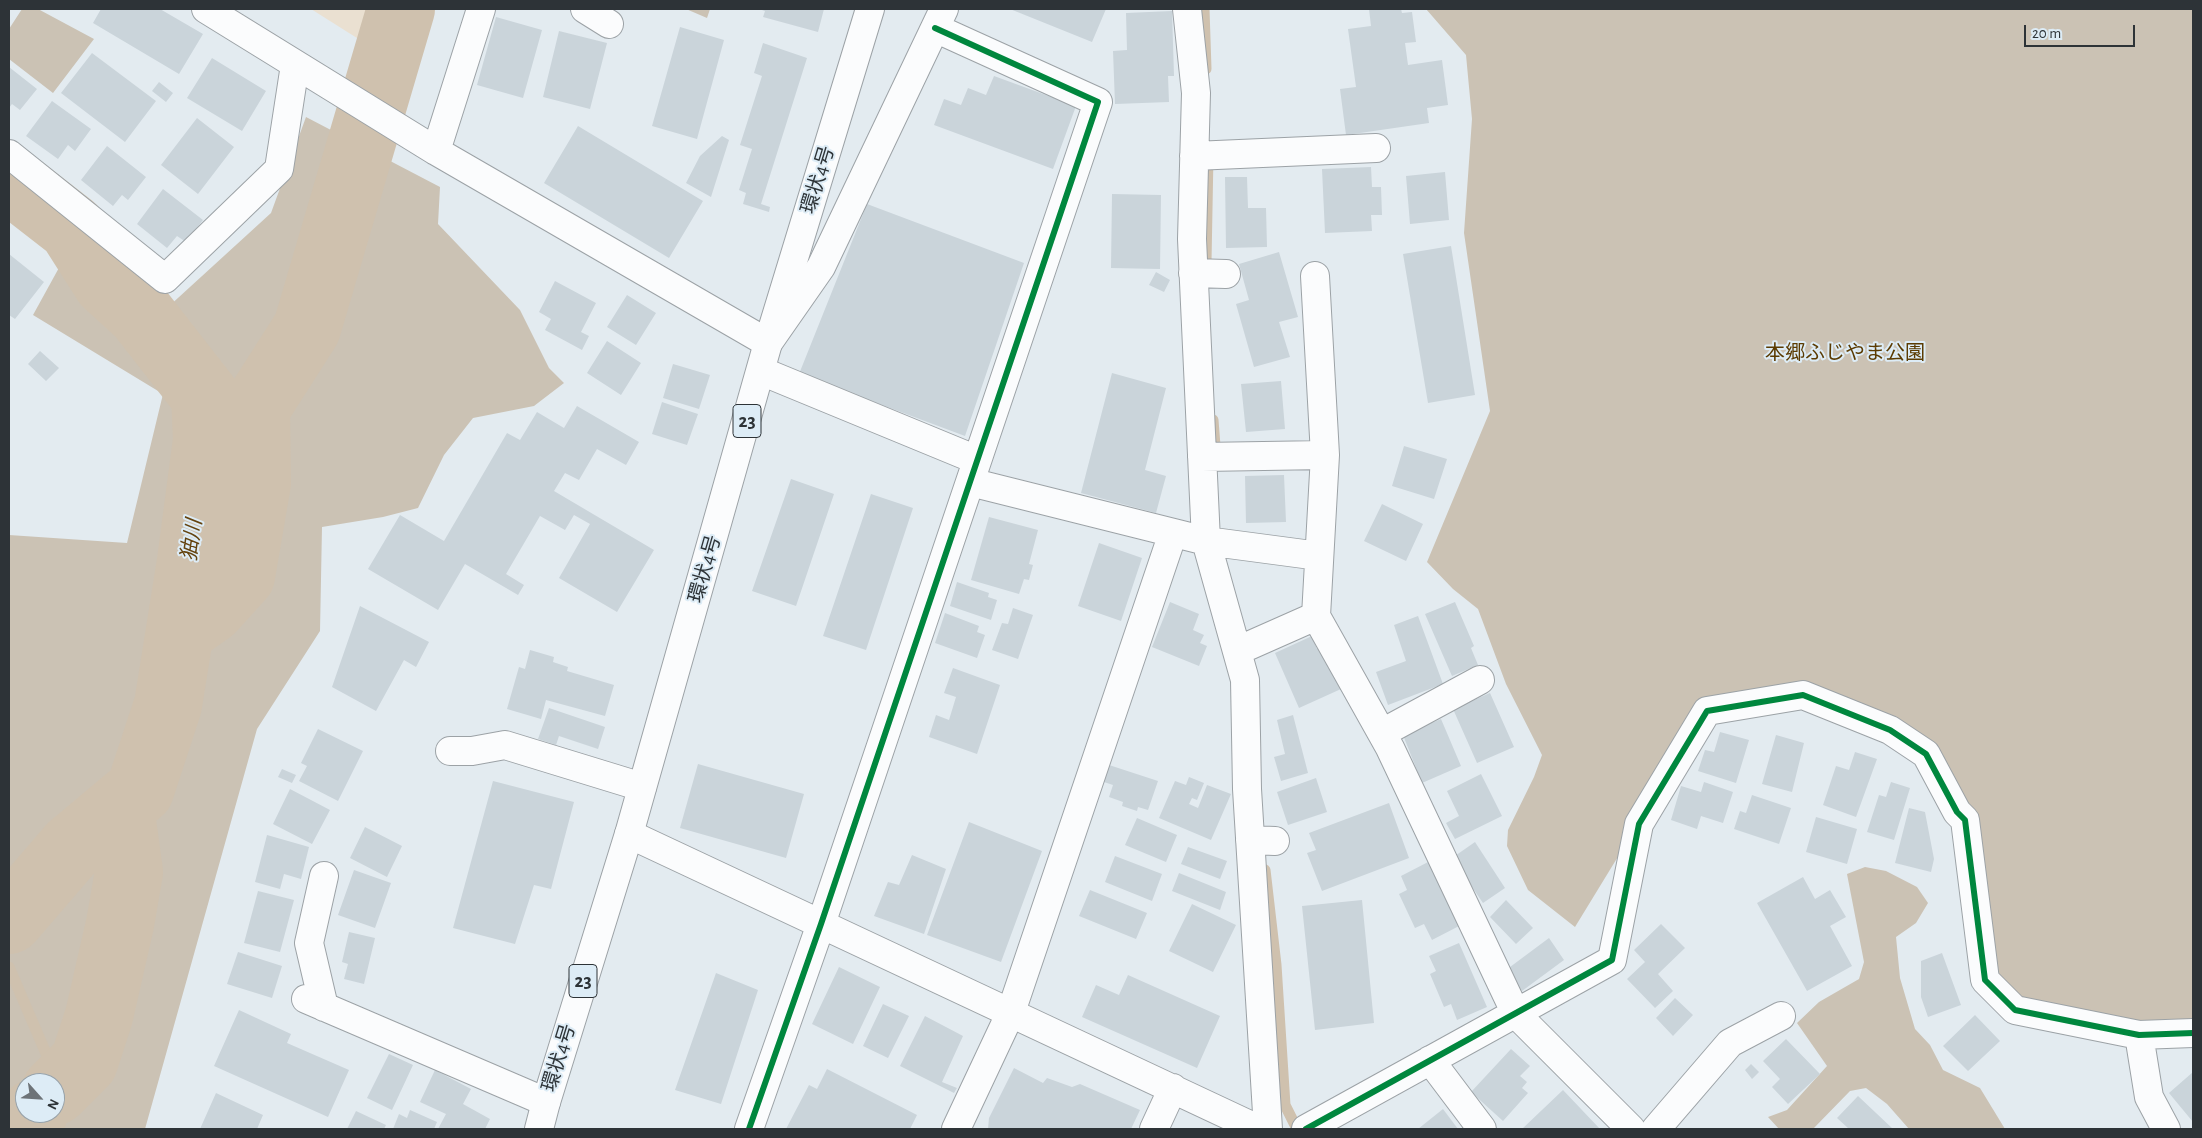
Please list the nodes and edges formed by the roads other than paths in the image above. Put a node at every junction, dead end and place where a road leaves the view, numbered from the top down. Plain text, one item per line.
1 (206, 9) edge
2 (481, 9) edge
3 (585, 9) edge
4 (870, 9) edge
5 (1187, 9) edge
6 (939, 18) edge
7 (609, 24) dead end
8 (295, 65) junction
9 (427, 145) junction
10 (1376, 148) dead end
11 (9, 154) edge
12 (1196, 156) junction
13 (1195, 273) junction
14 (1226, 274) dead end
15 (1315, 276) dead end
16 (768, 343) junction
17 (762, 371) junction
18 (1325, 455) junction
19 (1204, 457) junction
20 (974, 471) junction
21 (1173, 533) junction
22 (1209, 541) junction
23 (1320, 556) junction
24 (1316, 616) junction
25 (1238, 651) junction
26 (1480, 680) dead end
27 (1382, 733) junction
28 (450, 750) dead end
29 (642, 786) junction
30 (628, 834) junction
31 (324, 876) dead end
32 (822, 924) junction
33 (1010, 1012) junction
34 (1516, 1014) junction
35 (1781, 1016) dead end
36 (2193, 1033) edge
37 (2139, 1035) junction
38 (1430, 1060) junction
39 (1173, 1088) junction
40 (546, 1102) junction
41 (539, 1129) edge
42 (749, 1129) edge
43 (956, 1129) edge
44 (1154, 1129) edge
45 (1258, 1129) edge
46 (1268, 1129) edge
47 (1306, 1129) edge
48 (1482, 1129) edge
49 (1631, 1129) edge
50 (1656, 1129) edge
51 (2166, 1129) edge

1 - 8 street
2 - 9 street
3 - 7 street
4 - 16 street, 環状4号 / 23
5 - 12 street
6 - 16 street
6 - 20 street
8 - 9 street
8 - 11 street
9 - 16 street
10 - 12 street
12 - 13 street
13 - 14 street
13 - 19 street
15 - 18 street
16 - 17 street, 環状4号 / 23
17 - 20 street
17 - 29 street, 環状4号 / 23
18 - 19 street
18 - 23 street
19 - 22 street
20 - 21 street
20 - 32 street
21 - 22 street
21 - 33 street
22 - 23 street
22 - 25 street
23 - 24 street
24 - 25 street
24 - 27 street
25 - 46 street
26 - 27 street
27 - 34 street
28 - 29 street
29 - 30 street, 環状4号 / 23
30 - 32 street
30 - 40 street, 環状4号 / 23
31 - 40 street
32 - 33 street
32 - 42 street
33 - 39 street
33 - 43 street
34 - 37 street
34 - 38 street
34 - 49 street
35 - 50 street
36 - 37 street
37 - 51 street
38 - 47 street
38 - 48 street
39 - 44 street
39 - 45 street
40 - 41 street, 環状4号 / 23

